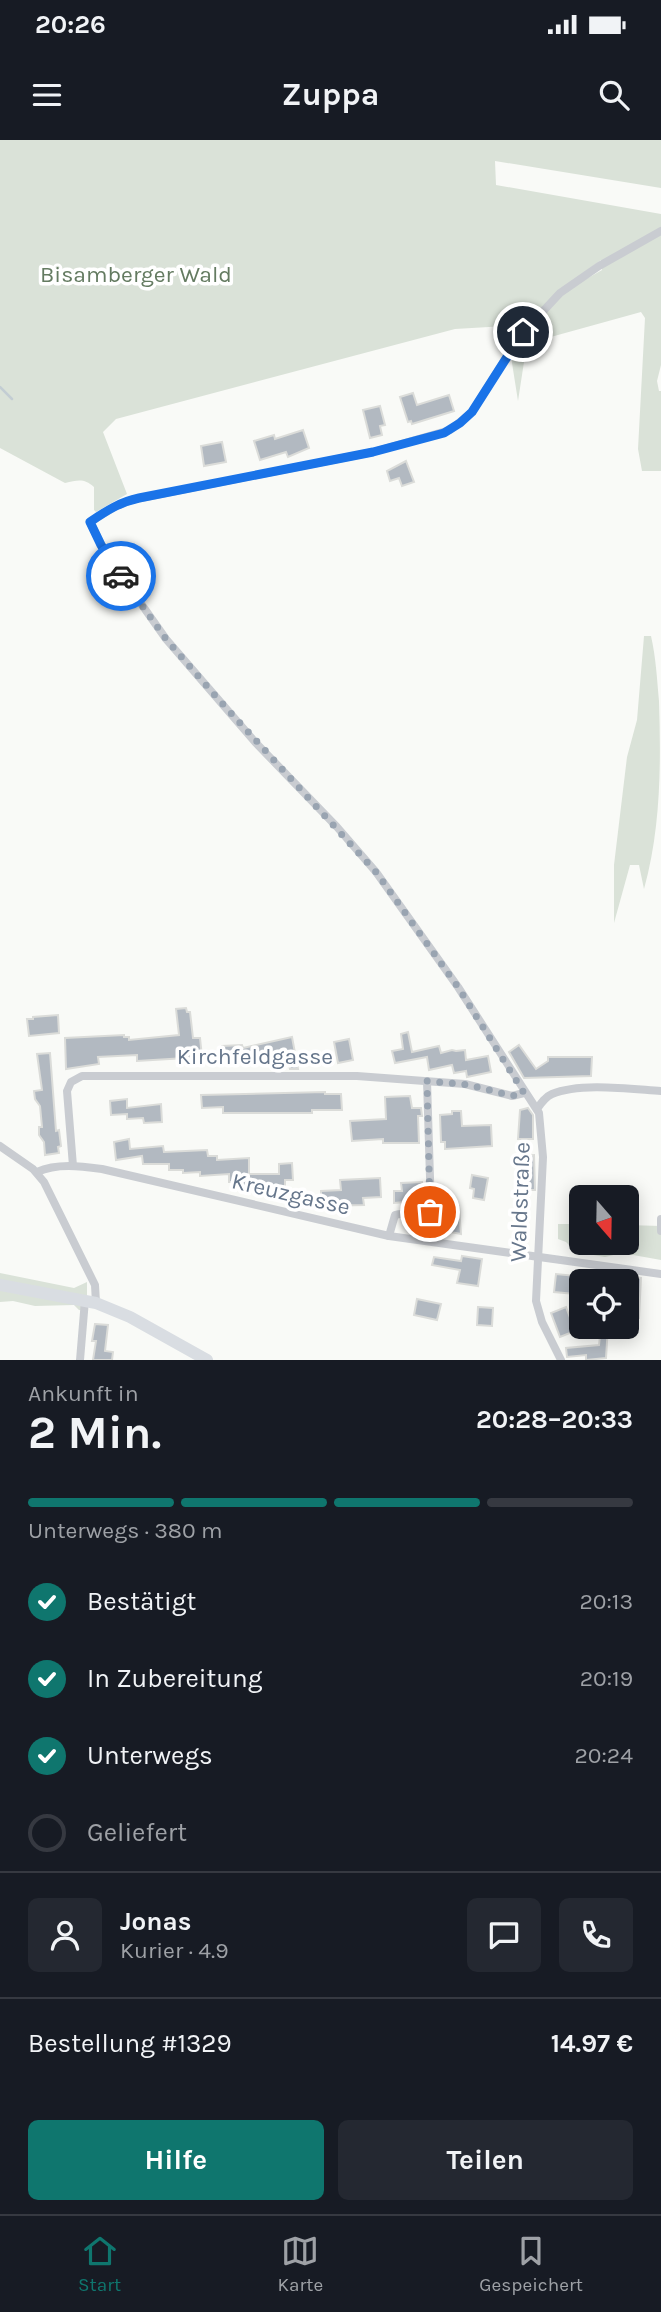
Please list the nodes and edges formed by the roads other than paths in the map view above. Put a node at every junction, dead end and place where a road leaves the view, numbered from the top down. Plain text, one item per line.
1 (661, 231) edge
2 (427, 1081) junction
3 (661, 1091) edge
4 (524, 1093) junction
5 (537, 1109) junction
6 (0, 1146) edge
7 (73, 1166) junction
8 (37, 1172) junction
9 (661, 1219) edge
10 (661, 1231) edge
11 (390, 1236) junction
12 (538, 1256) junction
13 (661, 1274) edge
14 (0, 1285) edge
15 (90, 1301) junction
16 (80, 1360) edge
17 (207, 1360) edge
18 (561, 1360) edge

1 - 4 street, Waldstraße
2 - 4 street, Kirchfeldgasse
2 - 7 street, Kirchfeldgasse
2 - 11 street
3 - 5 street
4 - 5 street, Waldstraße
5 - 12 street, Waldstraße
6 - 8 street
7 - 8 street, Kreuzgasse
7 - 11 street, Kreuzgasse
8 - 15 street
9 - 10 street
11 - 12 street, Kreuzgasse
12 - 13 street, Kreuzgasse
12 - 18 street, Waldstraße
14 - 15 main road
15 - 16 street
15 - 17 main road

